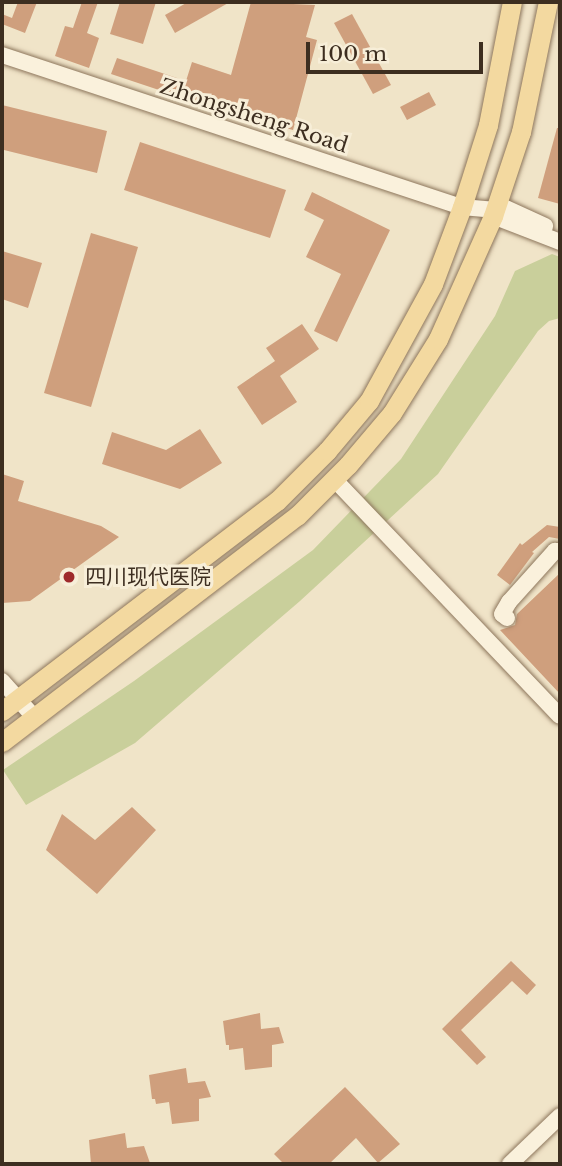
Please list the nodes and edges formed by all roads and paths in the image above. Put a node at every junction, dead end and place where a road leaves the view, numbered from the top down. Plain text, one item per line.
1 (512, 2) edge
2 (548, 2) edge
3 (2, 55) edge
4 (462, 206) junction
5 (496, 210) junction
6 (560, 233) edge
7 (560, 242) edge
8 (334, 479) junction
9 (560, 551) edge
10 (507, 618) dead end
11 (2, 681) edge
12 (19, 698) junction
13 (2, 711) edge
14 (560, 716) edge
15 (34, 718) junction
16 (2, 742) edge
17 (560, 1116) edge
18 (510, 1164) edge

1 - 4 main road
2 - 5 main road
3 - 4 street, Zhongsheng Road
4 - 5 street, Zhongsheng Road
4 - 12 main road
5 - 6 street
5 - 7 street
5 - 8 main road
8 - 14 street
8 - 15 main road
9 - 10 street
11 - 12 street
12 - 13 main road
12 - 15 street
15 - 16 main road
17 - 18 street

